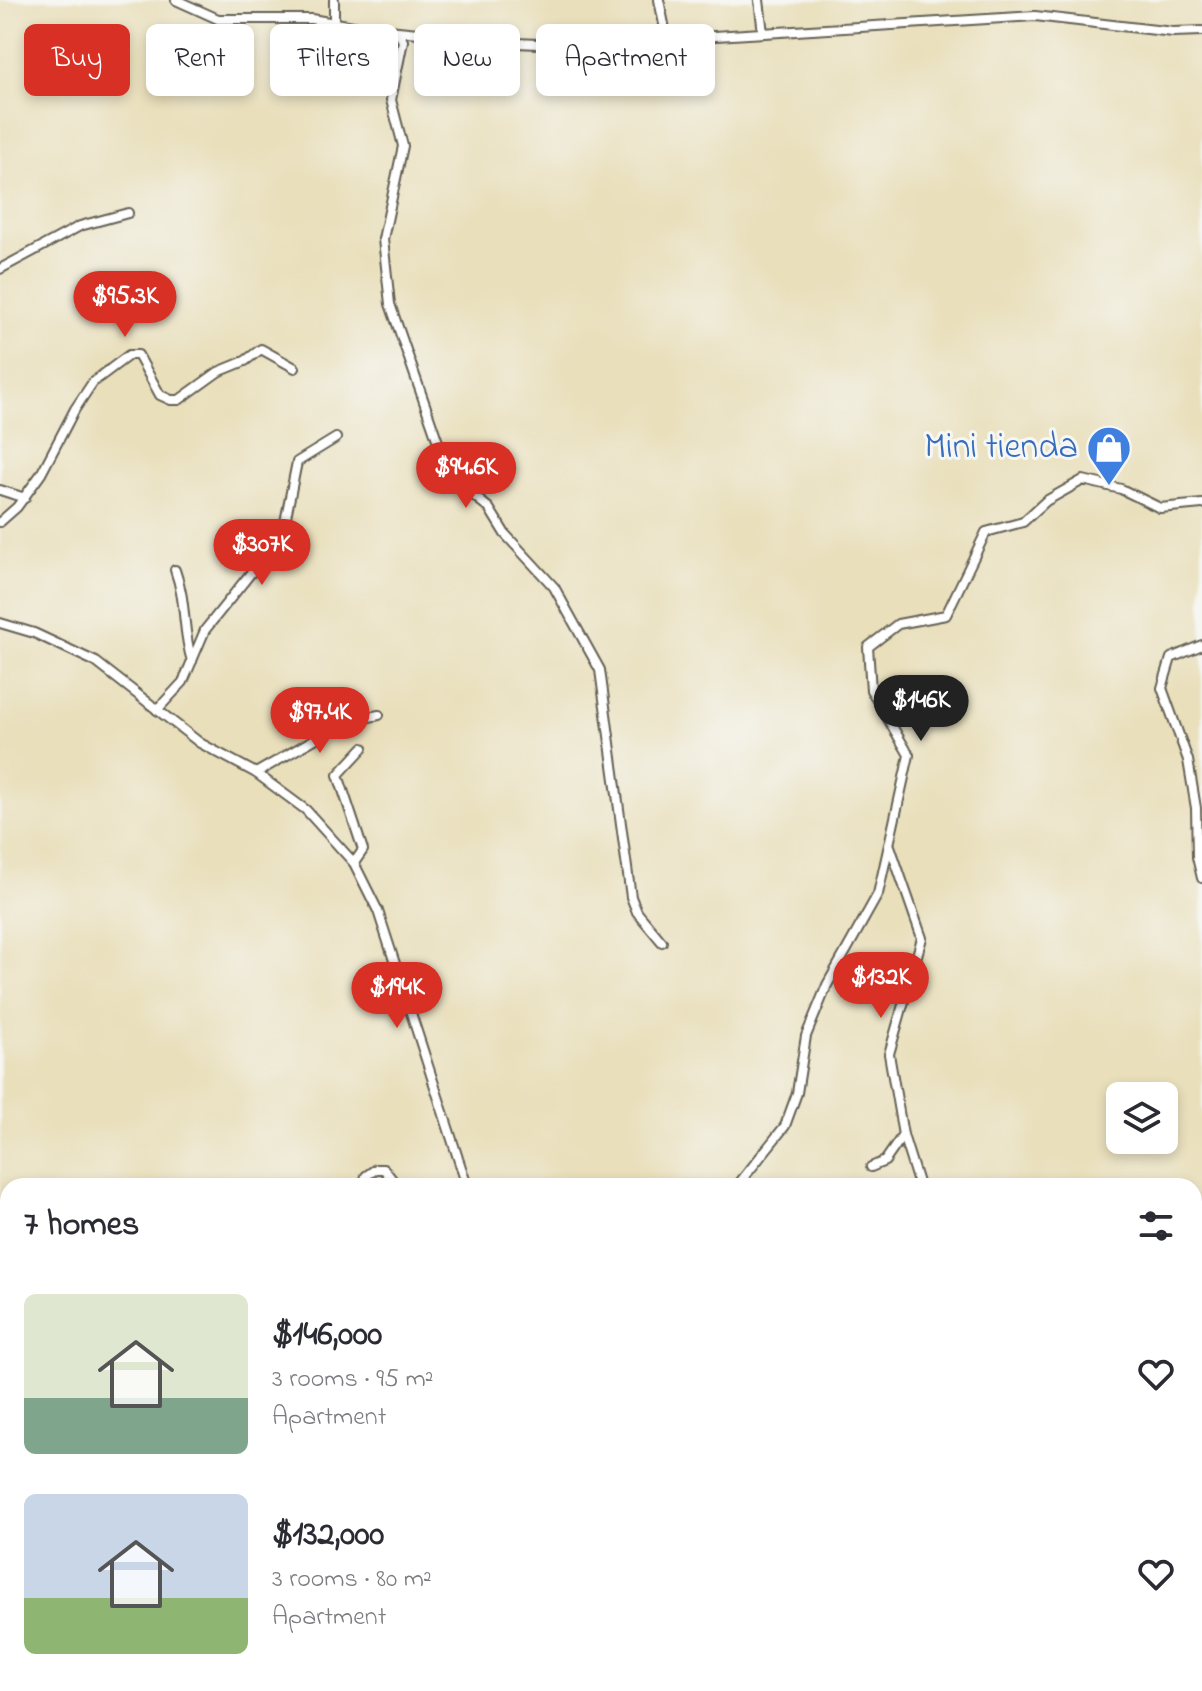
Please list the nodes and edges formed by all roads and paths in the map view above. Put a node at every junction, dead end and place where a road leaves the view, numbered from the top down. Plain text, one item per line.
1 (176, 0) edge
2 (334, 0) edge
3 (659, 0) edge
4 (759, 0) edge
5 (334, 21) junction
6 (353, 24) edge
7 (664, 24) edge
8 (398, 31) joint
9 (1202, 31) edge
10 (763, 33) junction
11 (715, 36) edge
12 (536, 44) edge
13 (398, 66) edge
14 (392, 96) edge
15 (128, 213) dead end
16 (0, 269) edge
17 (295, 368) dead end
18 (336, 438) dead end
19 (0, 490) edge
20 (25, 498) junction
21 (1202, 504) edge
22 (0, 522) edge
23 (175, 570) dead end
24 (0, 623) edge
25 (1202, 645) edge
26 (192, 661) junction
27 (157, 710) junction
28 (379, 715) dead end
29 (363, 748) dead end
30 (256, 773) junction
31 (889, 846) junction
32 (354, 863) junction
33 (1202, 878) edge
34 (662, 942) dead end
35 (903, 1135) junction
36 (871, 1167) dead end
37 (365, 1178) edge
38 (391, 1178) edge
39 (464, 1178) edge
40 (744, 1178) edge
41 (916, 1178) edge

1 - 5 street
2 - 5 street
3 - 7 street
4 - 10 street
5 - 6 street
8 - 12 street
8 - 13 street
9 - 10 street
10 - 11 street
14 - 34 street
15 - 16 street
17 - 20 street
18 - 26 street
19 - 20 street
20 - 22 street
21 - 31 street
23 - 26 street
24 - 27 street
25 - 33 street
26 - 27 street
27 - 30 street
28 - 30 street
29 - 32 street
30 - 32 street
31 - 35 street
31 - 40 street
32 - 39 street
35 - 36 street
35 - 41 street
37 - 38 street

